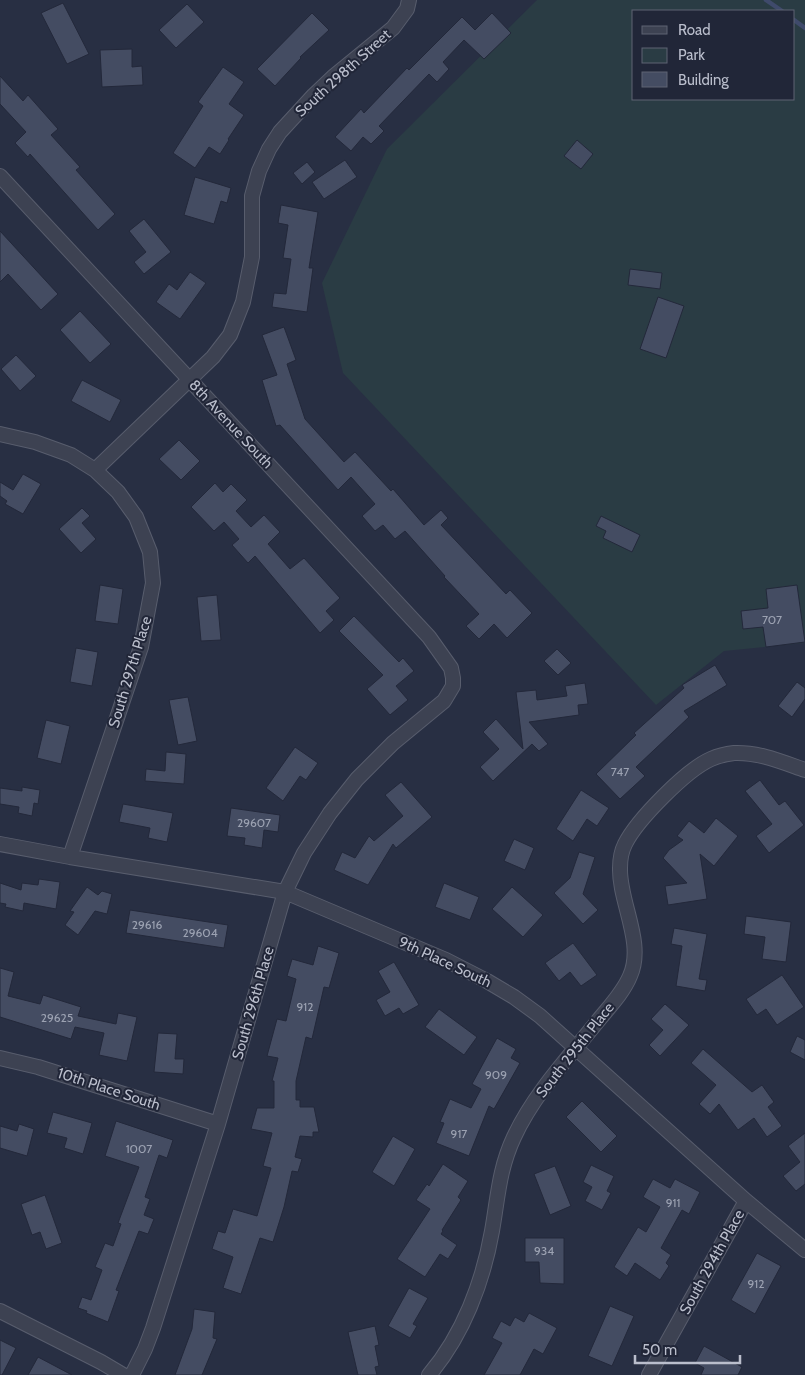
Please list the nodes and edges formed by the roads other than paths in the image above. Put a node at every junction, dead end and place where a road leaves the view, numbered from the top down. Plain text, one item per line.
1 (409, 0) edge
2 (0, 176) edge
3 (189, 379) junction
4 (0, 434) edge
5 (95, 470) junction
6 (453, 678) joint
7 (805, 770) edge
8 (0, 844) edge
9 (70, 857) junction
10 (286, 892) junction
11 (576, 1048) junction
12 (0, 1058) edge
13 (218, 1124) junction
14 (746, 1201) junction
15 (805, 1250) edge
16 (0, 1311) edge
17 (123, 1375) edge
18 (132, 1375) edge
19 (430, 1375) edge
20 (649, 1375) edge

1 - 3 street, South 298th Street
2 - 3 street, 8th Avenue South
3 - 5 street, South 298th Street
3 - 6 street, 8th Avenue South
4 - 5 street, South 297th Place
5 - 9 street, South 297th Place
6 - 10 street, South 296th Place
7 - 11 street, South 295th Place
8 - 9 street, 9th Place South
9 - 10 street, 9th Place South
10 - 11 street, 9th Place South
10 - 13 street, South 296th Place
11 - 14 street, 9th Place South
11 - 19 street, South 295th Place
12 - 13 street, 10th Place South
13 - 18 street, South 296th Place
14 - 15 street, 9th Place South
14 - 20 street, South 294th Place
16 - 17 street

